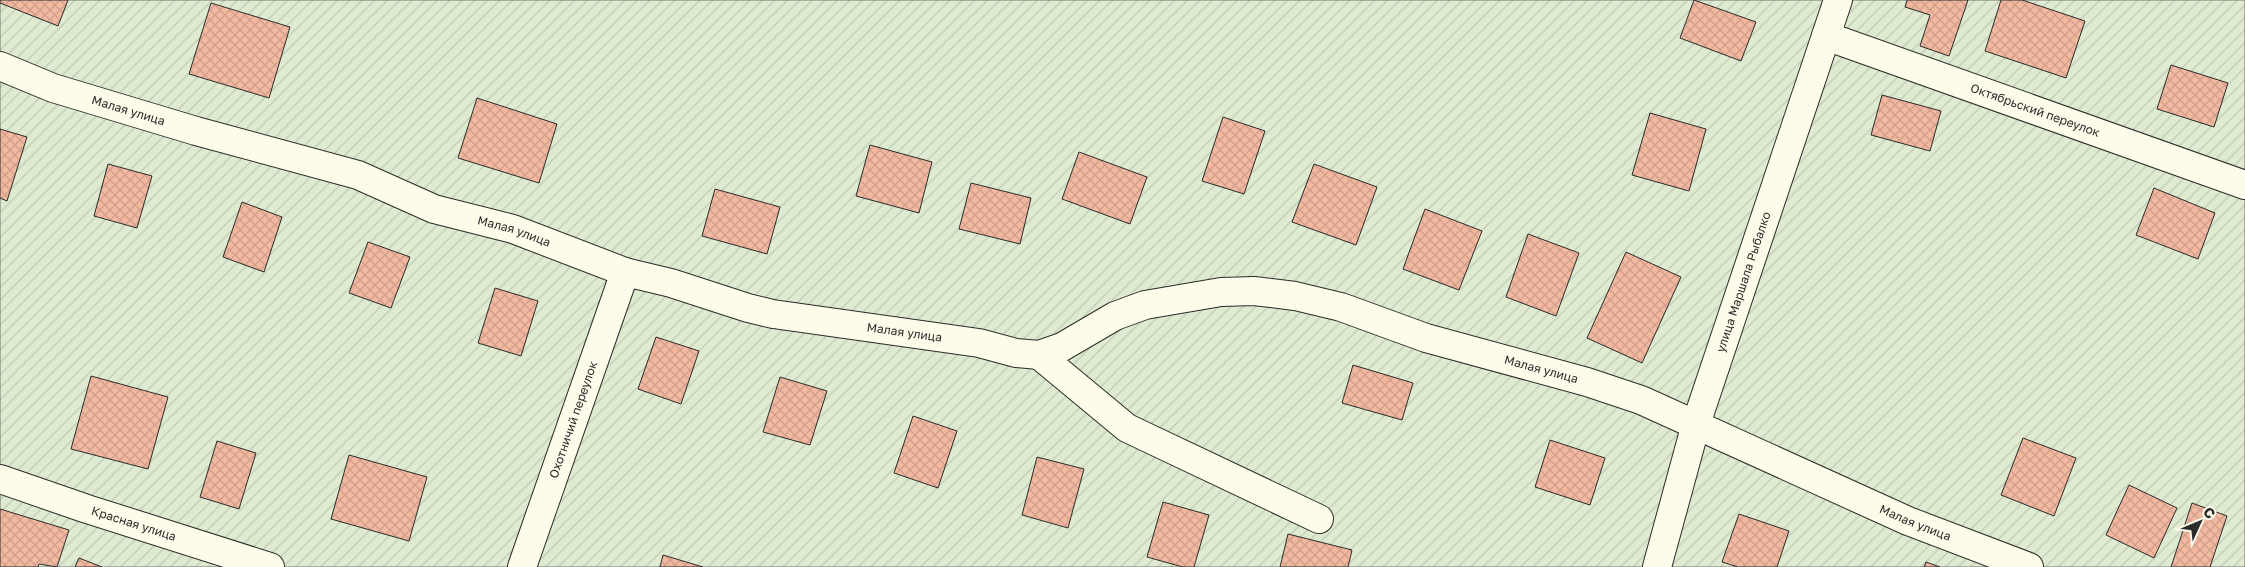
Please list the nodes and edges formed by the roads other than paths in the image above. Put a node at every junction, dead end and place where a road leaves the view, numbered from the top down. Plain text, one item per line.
1 (1838, 0) edge
2 (1826, 36) junction
3 (0, 66) edge
4 (2245, 184) edge
5 (625, 272) junction
6 (1039, 355) junction
7 (1696, 424) junction
8 (0, 479) edge
9 (1319, 519) dead end
10 (270, 567) edge
11 (522, 567) edge
12 (1658, 567) edge
13 (2029, 567) edge

1 - 2 street, улица Маршала Рыбалко
2 - 4 street, Октябрьский переулок
2 - 7 street, улица Маршала Рыбалко
3 - 5 street, Малая улица
5 - 6 street, Малая улица
5 - 11 street, Охотничий переулок
6 - 7 street, Малая улица
6 - 9 street
7 - 12 street, улица Маршала Рыбалко
7 - 13 street, Малая улица
8 - 10 street, Красная улица

